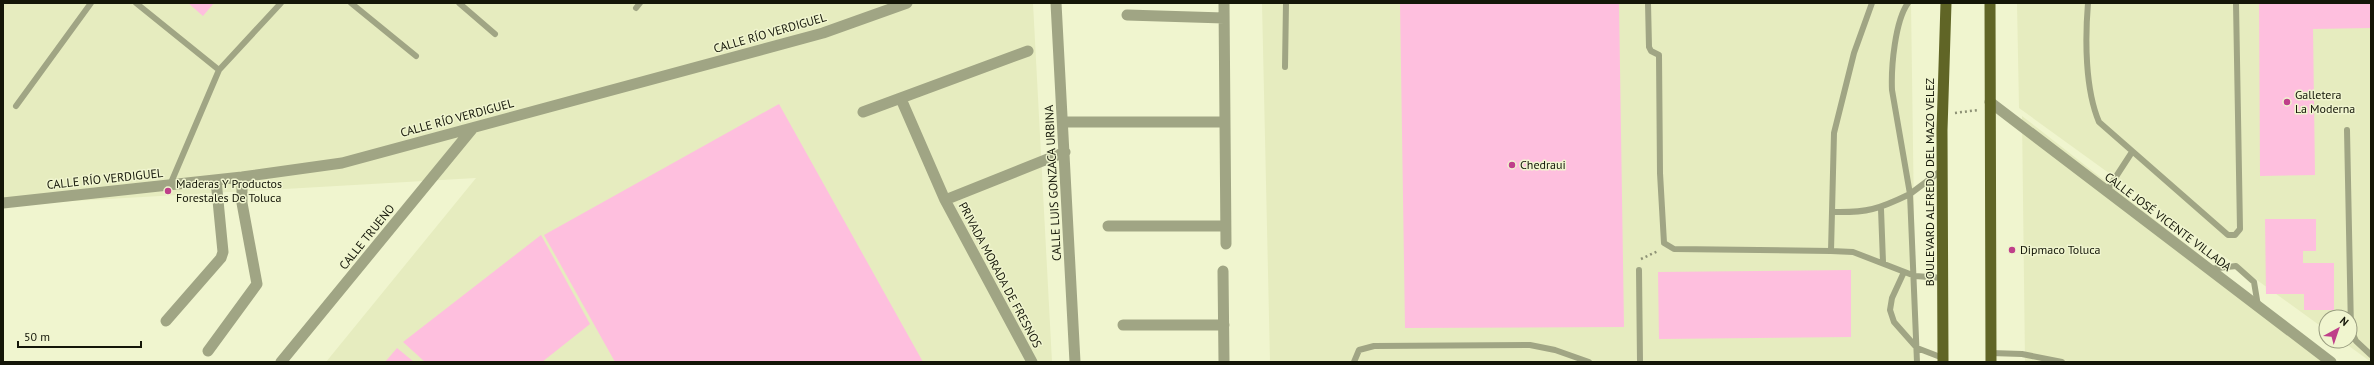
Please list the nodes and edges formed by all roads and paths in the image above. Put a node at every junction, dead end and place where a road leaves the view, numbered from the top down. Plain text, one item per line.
1 (91, 3) edge
2 (136, 3) edge
3 (281, 3) edge
4 (351, 3) edge
5 (459, 3) edge
6 (907, 3) edge
7 (1056, 3) edge
8 (1224, 3) edge
9 (1286, 3) edge
10 (1648, 3) edge
11 (1872, 3) edge
12 (1908, 3) edge
13 (1946, 3) edge
14 (1990, 3) edge
15 (2088, 3) edge
16 (2236, 3) edge
17 (894, 5) edge
18 (1127, 15) dead end
19 (1224, 18) junction
20 (495, 34) dead end
21 (1028, 51) dead end
22 (416, 56) dead end
23 (1285, 67) dead end
24 (219, 70) junction
25 (901, 98) junction
26 (16, 106) dead end
27 (1986, 106) junction
28 (863, 112) dead end
29 (1952, 113) dead end
30 (1063, 122) junction
31 (1224, 122) junction
32 (473, 128) junction
33 (2347, 130) dead end
34 (1065, 152) junction
35 (2132, 152) junction
36 (1942, 170) junction
37 (242, 177) junction
38 (216, 180) junction
39 (170, 185) junction
40 (2106, 192) junction
41 (1910, 194) junction
42 (945, 200) junction
43 (3, 204) edge
44 (1881, 209) junction
45 (1832, 212) junction
46 (1108, 226) dead end
47 (1225, 226) junction
48 (1226, 244) dead end
49 (1668, 247) junction
50 (1831, 251) junction
51 (1883, 262) junction
52 (2209, 269) junction
53 (1639, 270) joint
54 (1224, 272) dead end
55 (1904, 272) junction
56 (1915, 276) junction
57 (1943, 278) junction
58 (2258, 308) junction
59 (166, 322) dead end
60 (1123, 325) dead end
61 (1224, 325) junction
62 (1917, 348) junction
63 (208, 351) dead end
64 (2371, 355) edge
65 (1991, 357) edge
66 (1943, 360) edge
67 (281, 362) edge
68 (1032, 362) edge
69 (1075, 362) edge
70 (1224, 362) edge
71 (1354, 362) edge
72 (1589, 362) edge
73 (1640, 362) edge
74 (1917, 362) edge
75 (2062, 362) edge
76 (2331, 362) edge

1 - 26 lane
2 - 24 lane
3 - 24 lane
4 - 22 lane
5 - 20 lane
6 - 17 street, CALLE RÍO VERDIGUEL
7 - 30 street, CALLE LUIS GONZACA URBINA
8 - 19 street
9 - 23 lane
10 - 49 lane
11 - 45 lane
12 - 41 lane
13 - 36 main road, BOULEVARD ALFREDO DEL MAZO VELEZ
14 - 27 main road
15 - 35 lane
16 - 35 lane
17 - 32 street, CALLE RÍO VERDIGUEL
18 - 19 street
19 - 31 street
21 - 25 street
24 - 39 lane
25 - 28 street
25 - 42 street, PRIVADA MORADA DE FRESNOS
27 - 29 path
27 - 40 street, CALLE JOSÉ VICENTE VILLADA
27 - 65 main road
30 - 31 street
30 - 34 street, CALLE LUIS GONZACA URBINA
31 - 47 street
32 - 37 street, CALLE RÍO VERDIGUEL
32 - 67 street, CALLE TRUENO
33 - 64 lane
34 - 42 street, PRIVADA MORADA DE FRESNOS
34 - 69 street, CALLE LUIS GONZACA URBINA
35 - 40 lane
36 - 41 lane
36 - 57 main road, BOULEVARD ALFREDO DEL MAZO VELEZ
37 - 38 street, CALLE RÍO VERDIGUEL
37 - 63 street
38 - 39 street, CALLE RÍO VERDIGUEL
38 - 59 street
39 - 43 street, CALLE RÍO VERDIGUEL
40 - 52 street, CALLE JOSÉ VICENTE VILLADA
41 - 44 lane
41 - 56 lane
42 - 68 street, PRIVADA MORADA DE FRESNOS
44 - 45 lane
44 - 51 lane
45 - 50 lane
46 - 47 street
47 - 48 street
49 - 50 lane
49 - 53 path
50 - 51 lane
51 - 55 lane
52 - 58 street, CALLE JOSÉ VICENTE VILLADA
52 - 58 lane
53 - 73 lane
54 - 61 street
55 - 56 lane
55 - 62 lane
56 - 57 lane
56 - 62 lane
57 - 66 main road, BOULEVARD ALFREDO DEL MAZO VELEZ
58 - 76 street, CALLE JOSÉ VICENTE VILLADA
60 - 61 street
61 - 70 street
62 - 66 lane
62 - 74 lane
65 - 75 lane
71 - 72 lane

